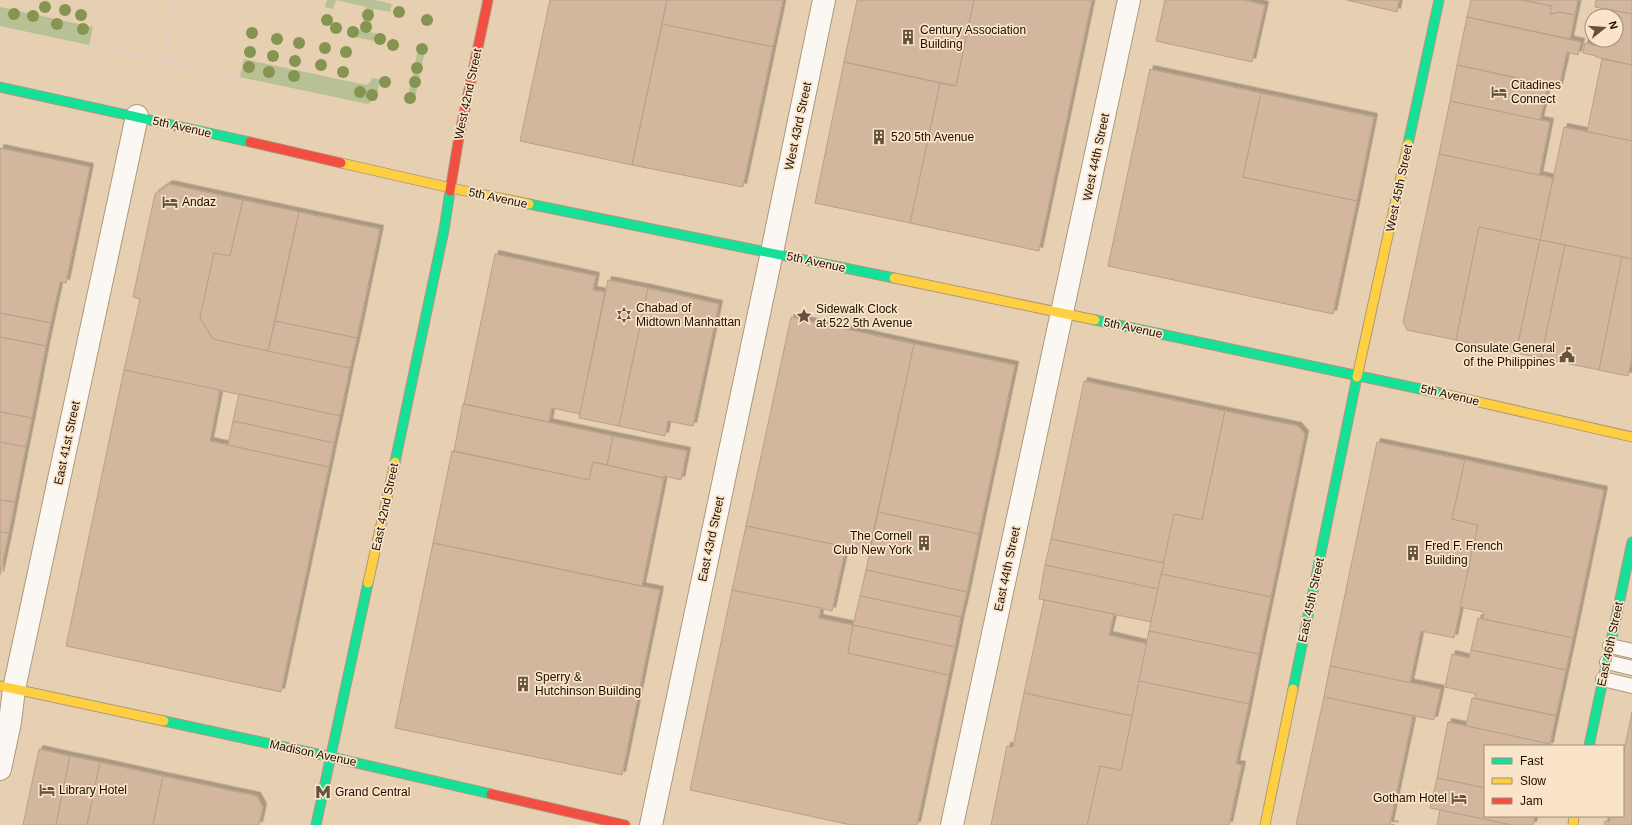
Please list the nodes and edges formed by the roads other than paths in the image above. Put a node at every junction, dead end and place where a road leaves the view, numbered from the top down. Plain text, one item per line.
1 (488, 0) edge
2 (824, 0) edge
3 (1129, 0) edge
4 (1439, 0) edge
5 (0, 87) edge
6 (137, 116) junction
7 (450, 188) junction
8 (772, 252) junction
9 (1062, 314) junction
10 (1358, 375) junction
11 (1632, 437) edge
12 (1632, 542) edge
13 (1610, 646) junction
14 (1632, 651) edge
15 (1607, 662) junction
16 (1632, 668) edge
17 (1603, 679) junction
18 (1632, 686) edge
19 (7, 688) edge
20 (1589, 745) edge
21 (331, 757) junction
22 (0, 769) edge
23 (316, 825) edge
24 (625, 825) edge
25 (651, 825) edge
26 (952, 825) edge
27 (1265, 825) edge

1 - 7 main road, West 42nd Street
2 - 8 street, West 43rd Street
3 - 9 street, West 44th Street
4 - 10 main road, West 45th Street
5 - 6 main road, 5th Avenue
6 - 7 main road, 5th Avenue
6 - 19 street, East 41st Street
7 - 8 main road, 5th Avenue
7 - 21 main road, East 42nd Street
8 - 9 main road, 5th Avenue
8 - 25 street, East 43rd Street
9 - 10 main road, 5th Avenue
9 - 26 street, East 44th Street
10 - 11 main road, 5th Avenue
10 - 27 main road, East 45th Street
12 - 13 main road, East 46th Street
13 - 14 lane
13 - 15 main road, East 46th Street
15 - 16 lane
15 - 17 main road, East 46th Street
17 - 18 lane
17 - 20 main road, East 46th Street
19 - 21 main road, Madison Avenue
19 - 22 street, East 41st Street
21 - 23 main road, East 42nd Street
21 - 24 main road, Madison Avenue

